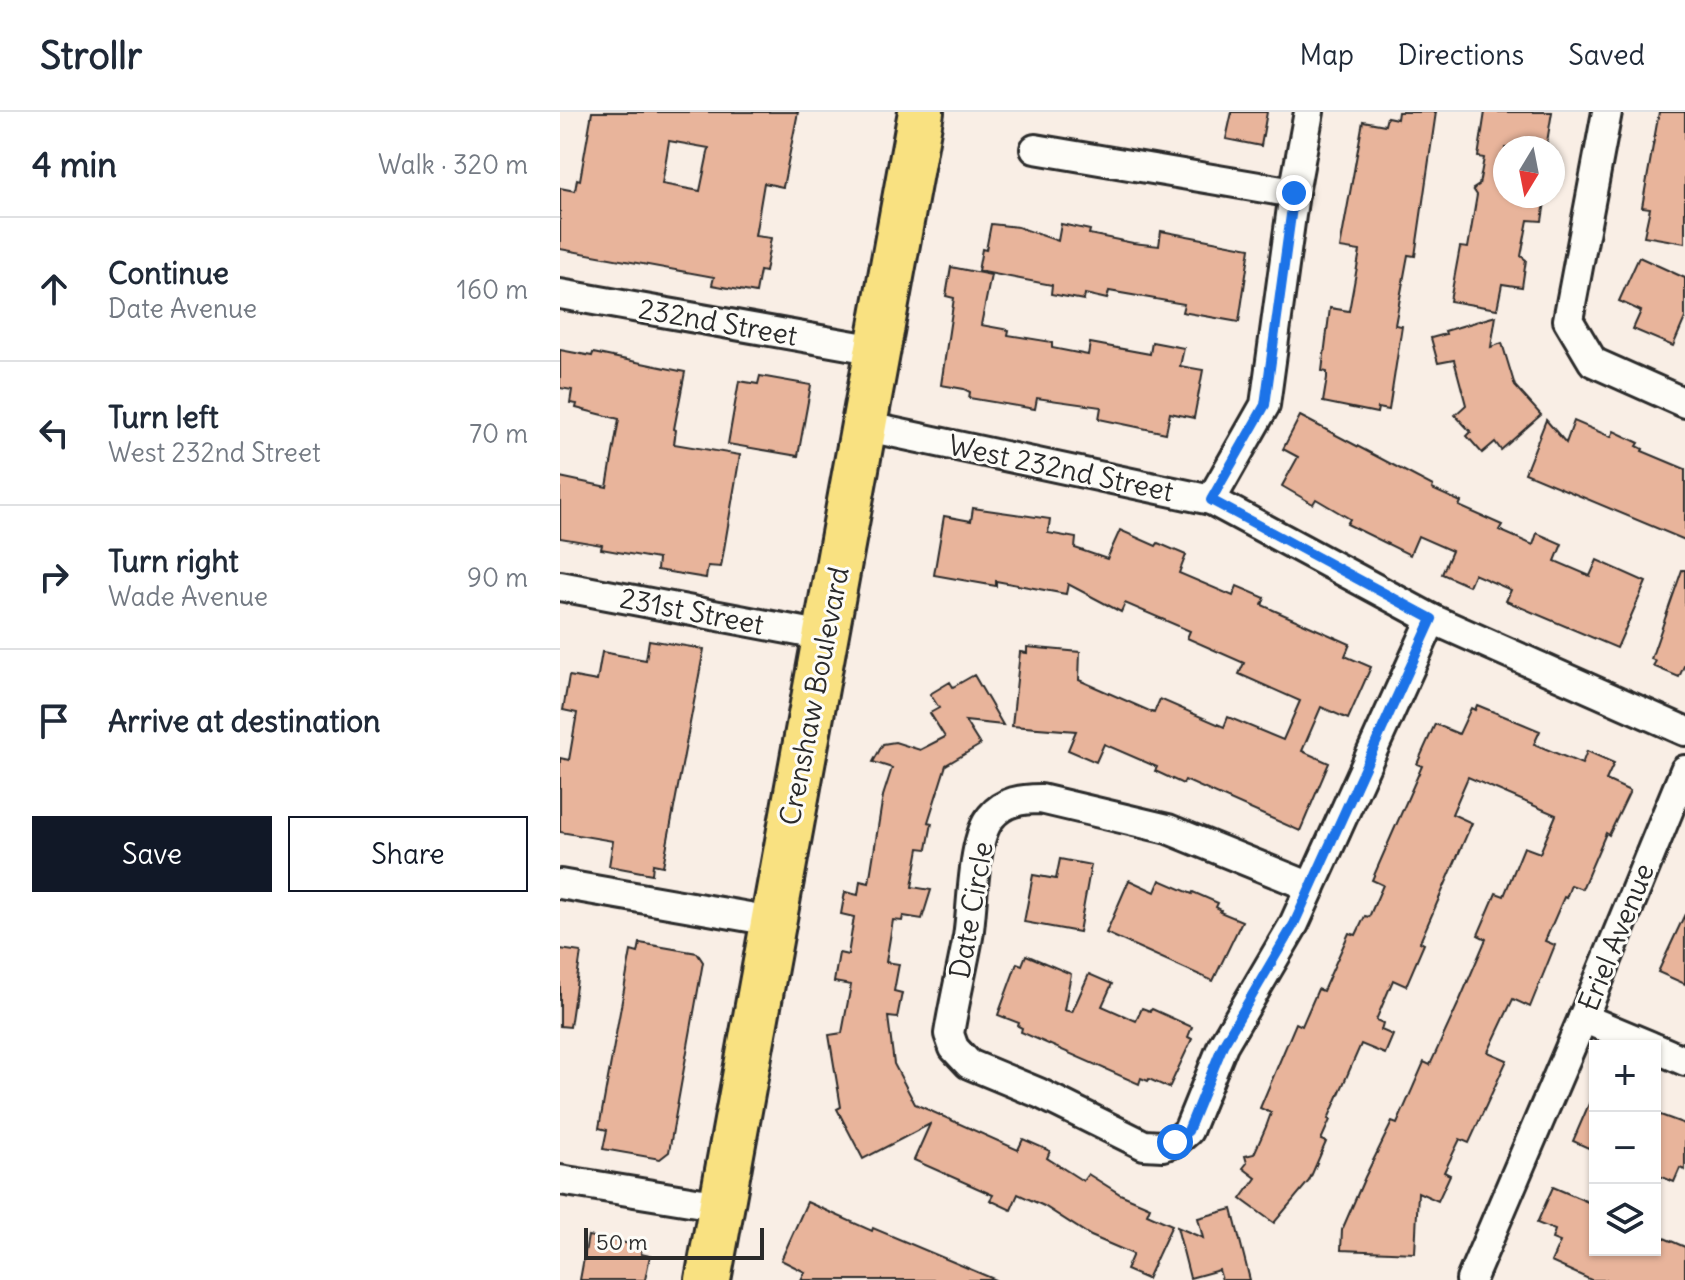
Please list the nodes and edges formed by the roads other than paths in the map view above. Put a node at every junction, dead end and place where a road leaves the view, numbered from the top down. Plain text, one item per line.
1 (921, 112) edge
2 (1309, 112) edge
3 (1607, 112) edge
4 (1035, 149) dead end
5 (1294, 193) junction
6 (560, 294) edge
7 (877, 350) junction
8 (1685, 403) edge
9 (863, 426) junction
10 (1211, 500) junction
11 (560, 586) edge
12 (1432, 619) junction
13 (825, 636) junction
14 (1685, 731) edge
15 (1685, 770) edge
16 (560, 884) edge
17 (1311, 887) junction
18 (772, 921) junction
19 (1583, 1018) junction
20 (1635, 1040) edge
21 (1661, 1051) edge
22 (1685, 1061) edge
23 (560, 1180) edge
24 (721, 1206) junction
25 (708, 1280) edge
26 (1471, 1280) edge

1 - 7 main road, Crenshaw Boulevard
2 - 5 street
3 - 8 street
4 - 5 street
5 - 10 street
6 - 7 street, 232nd Street
7 - 9 main road, Crenshaw Boulevard
9 - 10 street, West 232nd Street
9 - 13 main road, Crenshaw Boulevard
10 - 12 street, West 232nd Street
11 - 13 street, 231st Street
12 - 14 street, West 232nd Street
12 - 17 street
13 - 18 main road, Crenshaw Boulevard
15 - 19 street, Eriel Avenue
16 - 18 street
17 - 17 street, Date Circle
18 - 24 main road, Crenshaw Boulevard
19 - 20 street
19 - 26 street, Eriel Avenue
21 - 22 street
23 - 24 street
24 - 25 main road, Crenshaw Boulevard

